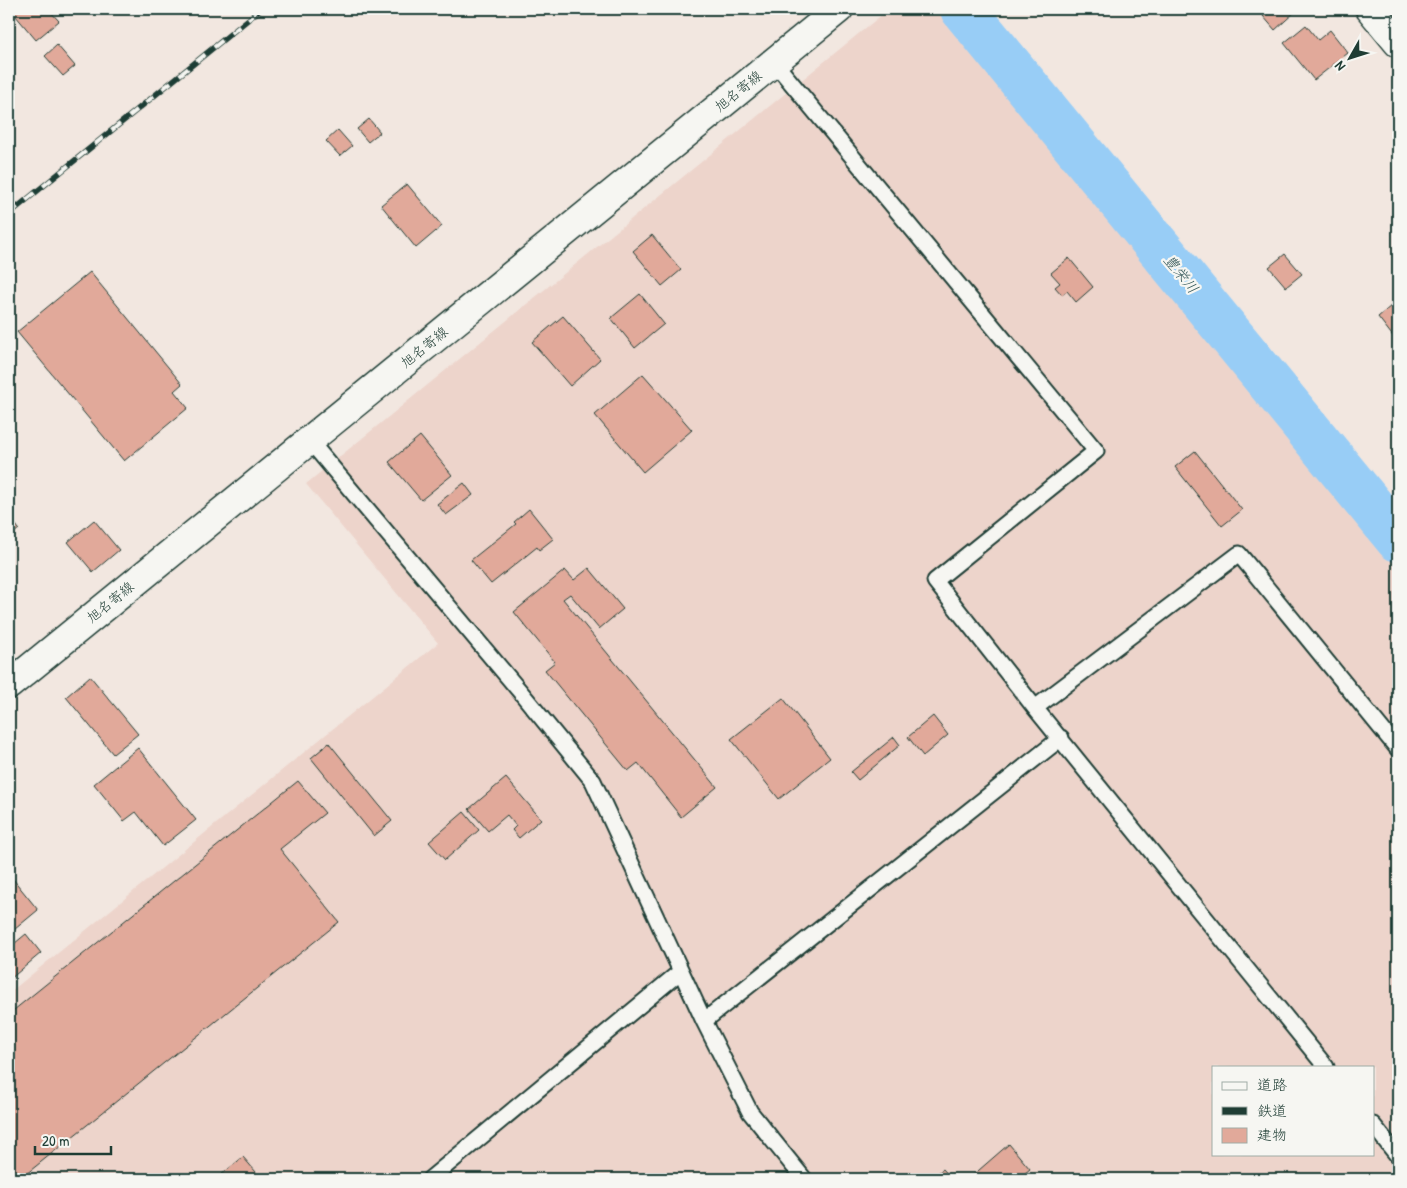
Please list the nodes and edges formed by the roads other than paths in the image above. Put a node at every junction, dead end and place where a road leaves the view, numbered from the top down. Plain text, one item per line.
1 (839, 9) edge
2 (1370, 9) edge
3 (1398, 43) edge
4 (774, 62) junction
5 (310, 440) junction
6 (9, 685) edge
7 (1035, 708) junction
8 (1061, 738) junction
9 (1398, 749) edge
10 (681, 971) junction
11 (704, 1021) junction
12 (1325, 1066) edge
13 (1374, 1126) edge
14 (1398, 1156) edge
15 (430, 1179) edge
16 (804, 1179) edge

1 - 4 main road, 旭名寄線
2 - 3 main road
4 - 5 main road, 旭名寄線
4 - 7 lane
5 - 6 main road, 旭名寄線
5 - 10 lane
7 - 8 lane
7 - 9 lane
8 - 11 lane
8 - 12 lane
10 - 11 lane
10 - 15 lane
11 - 16 lane
13 - 14 lane

